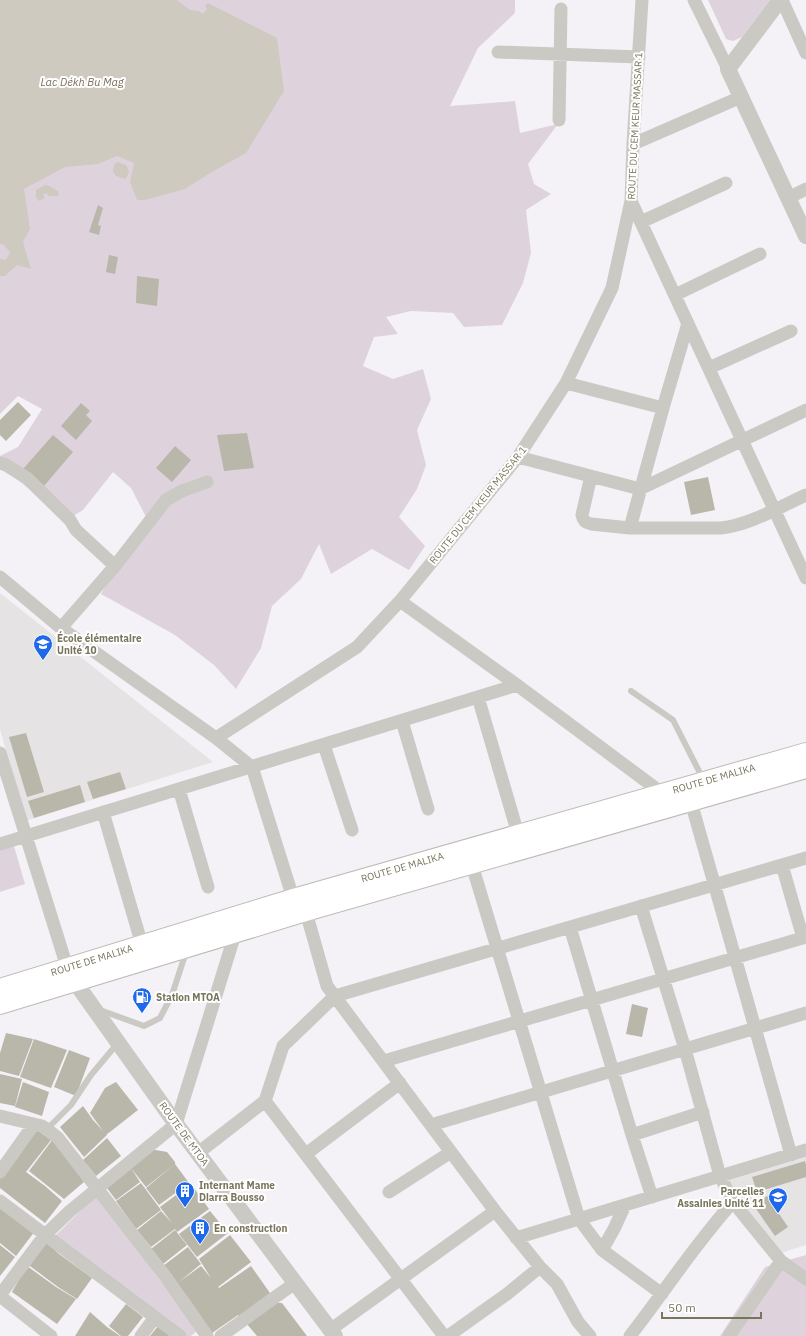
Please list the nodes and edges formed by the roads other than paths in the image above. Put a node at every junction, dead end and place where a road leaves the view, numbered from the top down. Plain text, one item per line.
1 (642, 0) edge
2 (694, 0) edge
3 (781, 0) edge
4 (561, 9) dead end
5 (498, 52) dead end
6 (806, 52) edge
7 (560, 54) junction
8 (639, 57) junction
9 (728, 69) junction
10 (741, 97) junction
11 (559, 120) dead end
12 (633, 144) junction
13 (726, 183) dead end
14 (806, 189) edge
15 (788, 198) junction
16 (632, 201) junction
17 (641, 222) junction
18 (806, 236) edge
19 (760, 254) dead end
20 (675, 295) junction
21 (688, 323) junction
22 (791, 330) dead end
23 (709, 368) junction
24 (566, 383) junction
25 (663, 408) junction
26 (806, 410) edge
27 (742, 440) junction
28 (518, 457) junction
29 (0, 463) edge
30 (591, 476) junction
31 (207, 482) dead end
32 (640, 489) junction
33 (806, 495) edge
34 (774, 510) junction
35 (630, 528) junction
36 (115, 566) junction
37 (0, 577) edge
38 (806, 578) edge
39 (400, 601) junction
40 (61, 628) junction
41 (517, 685) junction
42 (631, 691) dead end
43 (478, 697) junction
44 (402, 720) junction
45 (216, 738) junction
46 (324, 745) junction
47 (806, 752) edge
48 (0, 754) edge
49 (252, 767) junction
50 (806, 769) edge
51 (704, 781) junction
52 (179, 789) junction
53 (662, 793) junction
54 (691, 802) junction
55 (428, 808) dead end
56 (103, 812) junction
57 (352, 830) dead end
58 (518, 834) junction
59 (26, 836) junction
60 (0, 844) edge
61 (806, 858) edge
62 (472, 865) junction
63 (782, 865) junction
64 (714, 884) junction
65 (208, 887) dead end
66 (293, 898) junction
67 (641, 906) junction
68 (306, 912) junction
69 (570, 927) junction
70 (235, 934) junction
71 (804, 937) edge
72 (142, 944) junction
73 (187, 948) junction
74 (497, 948) junction
75 (735, 958) junction
76 (71, 975) junction
77 (664, 979) junction
78 (0, 988) edge
79 (335, 996) junction
80 (591, 1000) junction
81 (0, 1005) edge
82 (93, 1008) junction
83 (806, 1013) edge
84 (519, 1021) junction
85 (755, 1028) junction
86 (118, 1042) junction
87 (685, 1049) junction
88 (384, 1061) junction
89 (613, 1070) junction
90 (400, 1083) junction
91 (540, 1092) junction
92 (265, 1101) junction
93 (703, 1112) junction
94 (0, 1116) edge
95 (34, 1124) junction
96 (176, 1124) junction
97 (431, 1125) junction
98 (47, 1129) junction
99 (632, 1136) junction
100 (806, 1150) edge
101 (451, 1152) junction
102 (198, 1153) junction
103 (306, 1154) junction
104 (791, 1155) junction
105 (0, 1172) edge
106 (720, 1176) junction
107 (97, 1188) junction
108 (389, 1192) dead end
109 (652, 1197) junction
110 (0, 1201) edge
111 (733, 1202) junction
112 (625, 1205) junction
113 (494, 1211) junction
114 (579, 1219) junction
115 (45, 1235) junction
116 (516, 1238) junction
117 (602, 1250) junction
118 (782, 1261) junction
119 (540, 1267) junction
120 (400, 1278) junction
121 (806, 1279) edge
122 (296, 1283) junction
123 (662, 1294) junction
124 (2, 1302) edge
125 (155, 1317) junction
126 (332, 1333) edge
127 (585, 1334) edge
128 (51, 1336) edge
129 (141, 1336) edge
130 (180, 1336) edge
131 (207, 1336) edge
132 (221, 1336) edge
133 (444, 1336) edge
134 (448, 1336) edge
135 (630, 1336) edge
136 (729, 1336) edge

1 - 8 street, ROUTE DU CEM KEUR MASSAR 1
2 - 9 street
3 - 6 street
3 - 9 street
4 - 7 street
5 - 7 street
7 - 8 street
7 - 11 street
8 - 12 street, ROUTE DU CEM KEUR MASSAR 1
9 - 10 street
10 - 12 street
10 - 15 street
12 - 16 street, ROUTE DU CEM KEUR MASSAR 1
13 - 17 street
14 - 15 street
15 - 18 street
16 - 17 street
16 - 24 street, ROUTE DU CEM KEUR MASSAR 1
17 - 20 street
19 - 20 street
20 - 21 street
21 - 23 street
21 - 25 street
22 - 23 street
23 - 27 street
24 - 25 street
24 - 28 street, ROUTE DU CEM KEUR MASSAR 1
25 - 32 street
26 - 27 street
27 - 32 street
27 - 34 street
28 - 30 street
28 - 39 street, ROUTE DU CEM KEUR MASSAR 1
29 - 36 street
30 - 32 street
30 - 35 street
31 - 36 street
32 - 35 street
33 - 34 street
34 - 35 street
34 - 38 street
36 - 40 street
37 - 40 street
39 - 41 street
39 - 45 street, ROUTE DU CEM KEUR MASSAR 1
40 - 45 street
41 - 43 street
41 - 53 street
42 - 51 lane
43 - 44 street
43 - 58 street
44 - 46 street
44 - 55 street
45 - 49 street
46 - 49 street
46 - 57 street
47 - 51 main road, ROUTE DE MALIKA
48 - 59 street
49 - 52 street
49 - 66 street
50 - 54 main road, ROUTE DE MALIKA
51 - 53 main road, ROUTE DE MALIKA
52 - 56 street
52 - 65 street
53 - 58 main road, ROUTE DE MALIKA
54 - 62 main road, ROUTE DE MALIKA
54 - 64 street
56 - 59 street
56 - 72 street
58 - 66 main road, ROUTE DE MALIKA
59 - 60 street
59 - 76 street
61 - 63 street
62 - 68 main road, ROUTE DE MALIKA
62 - 74 street
63 - 64 street
63 - 71 street
64 - 67 street
64 - 75 street
66 - 72 main road, ROUTE DE MALIKA
67 - 69 street
67 - 77 street
68 - 70 main road, ROUTE DE MALIKA
68 - 79 street
69 - 74 street
69 - 80 street
70 - 73 main road, ROUTE DE MALIKA
70 - 96 street
71 - 75 street
72 - 76 main road, ROUTE DE MALIKA
73 - 76 main road, ROUTE DE MALIKA
73 - 82 lane
74 - 79 street
74 - 84 street
75 - 77 street
75 - 85 street
76 - 78 main road, ROUTE DE MALIKA
76 - 81 main road, ROUTE DE MALIKA
76 - 82 street, ROUTE DE MTOA
77 - 80 street
77 - 87 street
79 - 88 street
79 - 92 street
80 - 84 street
80 - 89 street
82 - 86 street, ROUTE DE MTOA
83 - 85 street
84 - 88 street
84 - 91 street
85 - 87 street
85 - 104 street
86 - 96 street, ROUTE DE MTOA
86 - 98 lane
87 - 89 street
87 - 93 street
88 - 90 street
89 - 91 street
89 - 99 street
90 - 97 street
90 - 103 street
91 - 97 street
91 - 114 street
92 - 102 street
92 - 103 street
93 - 99 street
93 - 106 street
94 - 95 street
95 - 98 street
95 - 105 street
96 - 102 street, ROUTE DE MTOA
96 - 107 street
97 - 101 street
98 - 107 street
99 - 109 street
100 - 104 street
101 - 108 street
101 - 113 street
102 - 122 street, ROUTE DE MTOA
103 - 120 street
104 - 106 street
106 - 109 street
106 - 111 street
107 - 115 street
107 - 131 street
109 - 112 street
110 - 115 street
111 - 118 street
111 - 123 street
112 - 114 street
112 - 117 street
113 - 116 street
113 - 120 street
114 - 116 street
114 - 117 street
115 - 124 street
115 - 125 street
116 - 119 street
117 - 123 street
118 - 121 street
118 - 136 street
119 - 127 street
119 - 134 street
120 - 126 street
120 - 133 street
122 - 126 street, ROUTE DE MTOA
122 - 132 street
123 - 135 street
124 - 128 street
125 - 129 street
125 - 130 street

